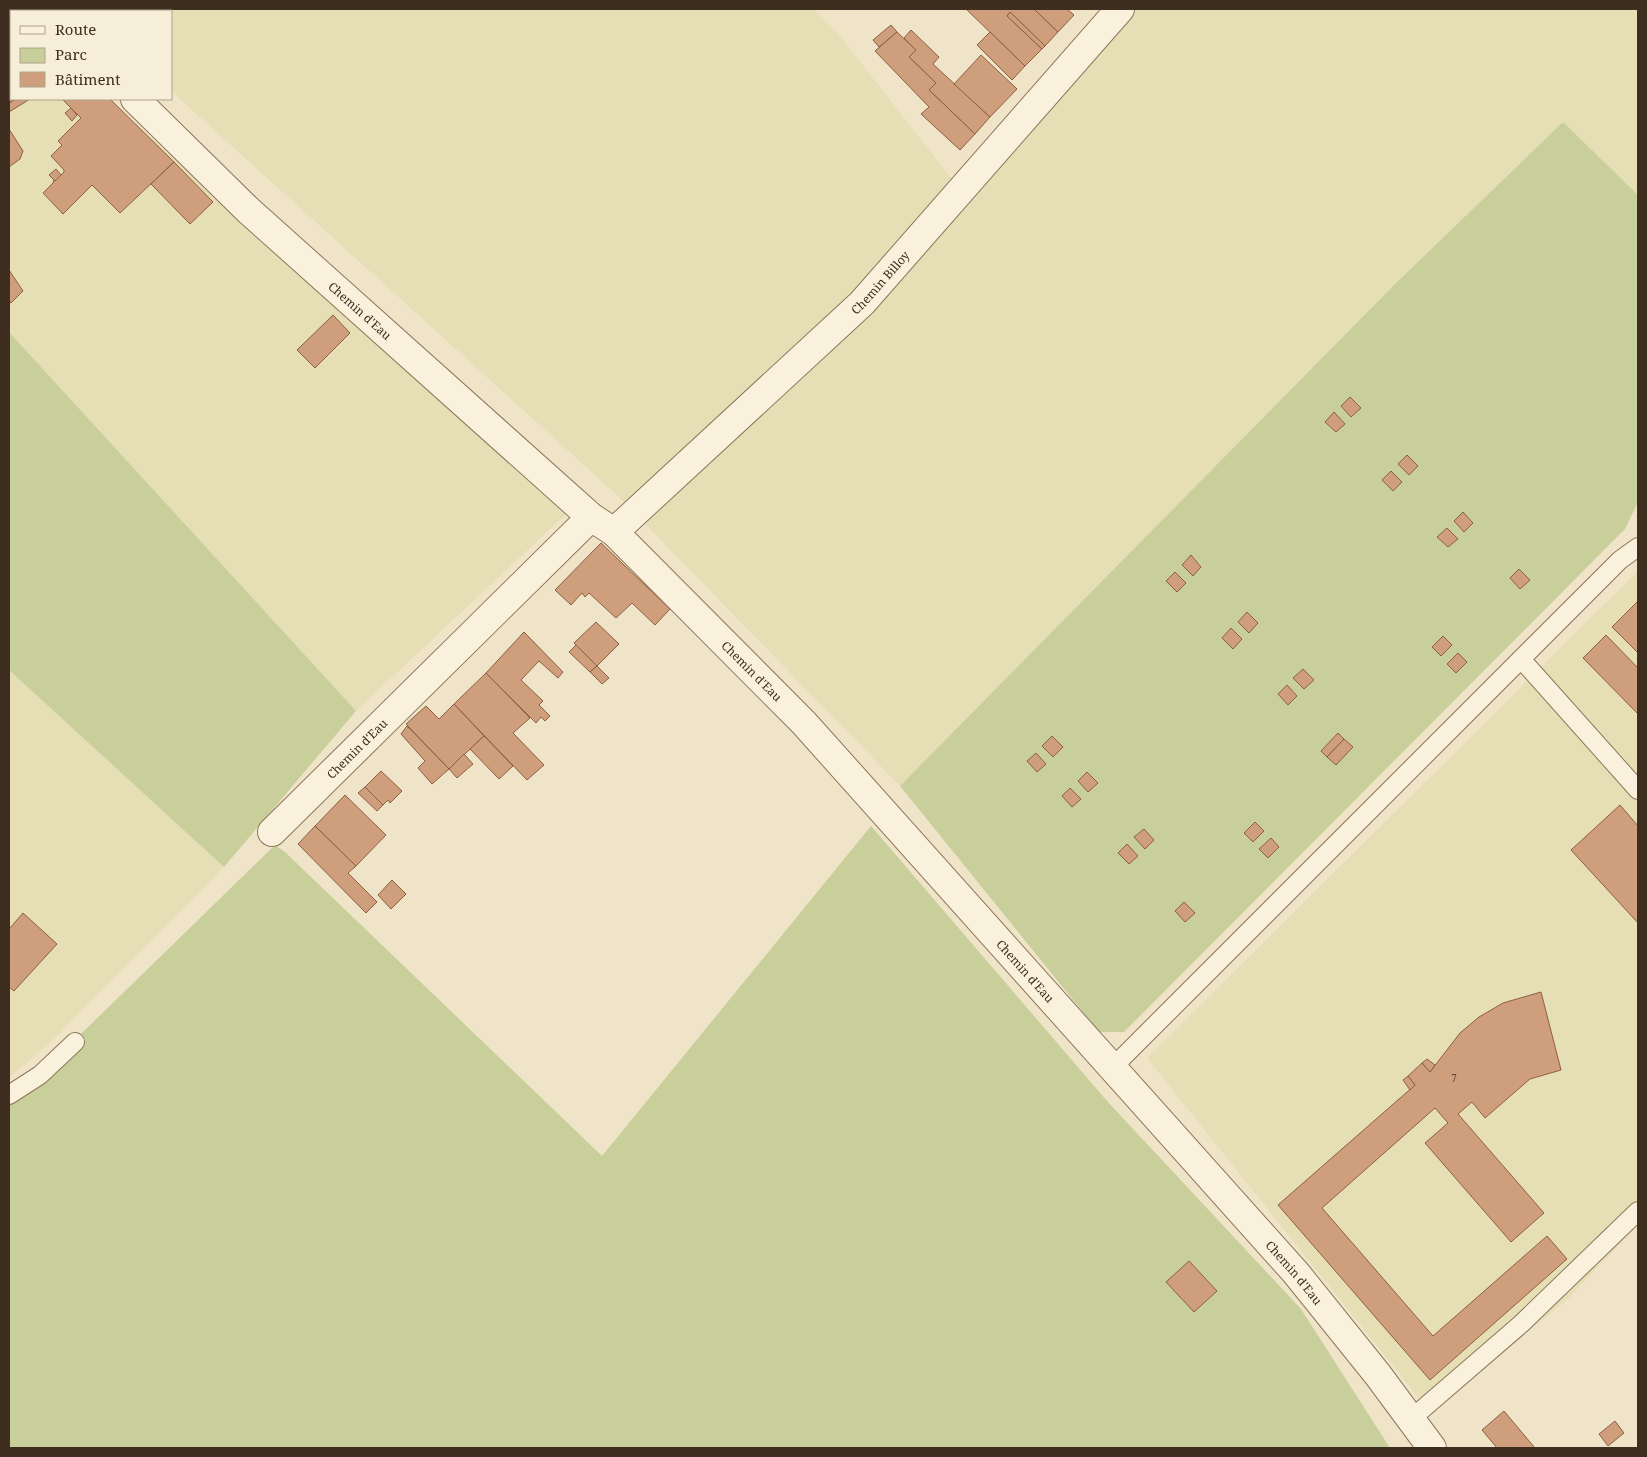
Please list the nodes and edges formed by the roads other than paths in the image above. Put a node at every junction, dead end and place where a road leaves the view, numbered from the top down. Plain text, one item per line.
1 (1120, 9) edge
2 (136, 100) edge
3 (591, 517) junction
4 (614, 532) junction
5 (1638, 547) edge
6 (1521, 659) junction
7 (1638, 790) edge
8 (272, 832) dead end
9 (76, 1042) dead end
10 (1112, 1068) junction
11 (9, 1094) edge
12 (1638, 1211) edge
13 (1411, 1419) junction
14 (1432, 1448) edge

1 - 4 street, Chemin Billoy
2 - 3 street, Chemin d'Eau
3 - 4 street, Chemin d'Eau
3 - 8 street, Chemin d'Eau
4 - 10 street, Chemin d'Eau
5 - 6 lane
6 - 7 lane
6 - 10 lane
9 - 11 lane
10 - 13 street, Chemin d'Eau
12 - 13 lane
13 - 14 street, Chemin d'Eau

